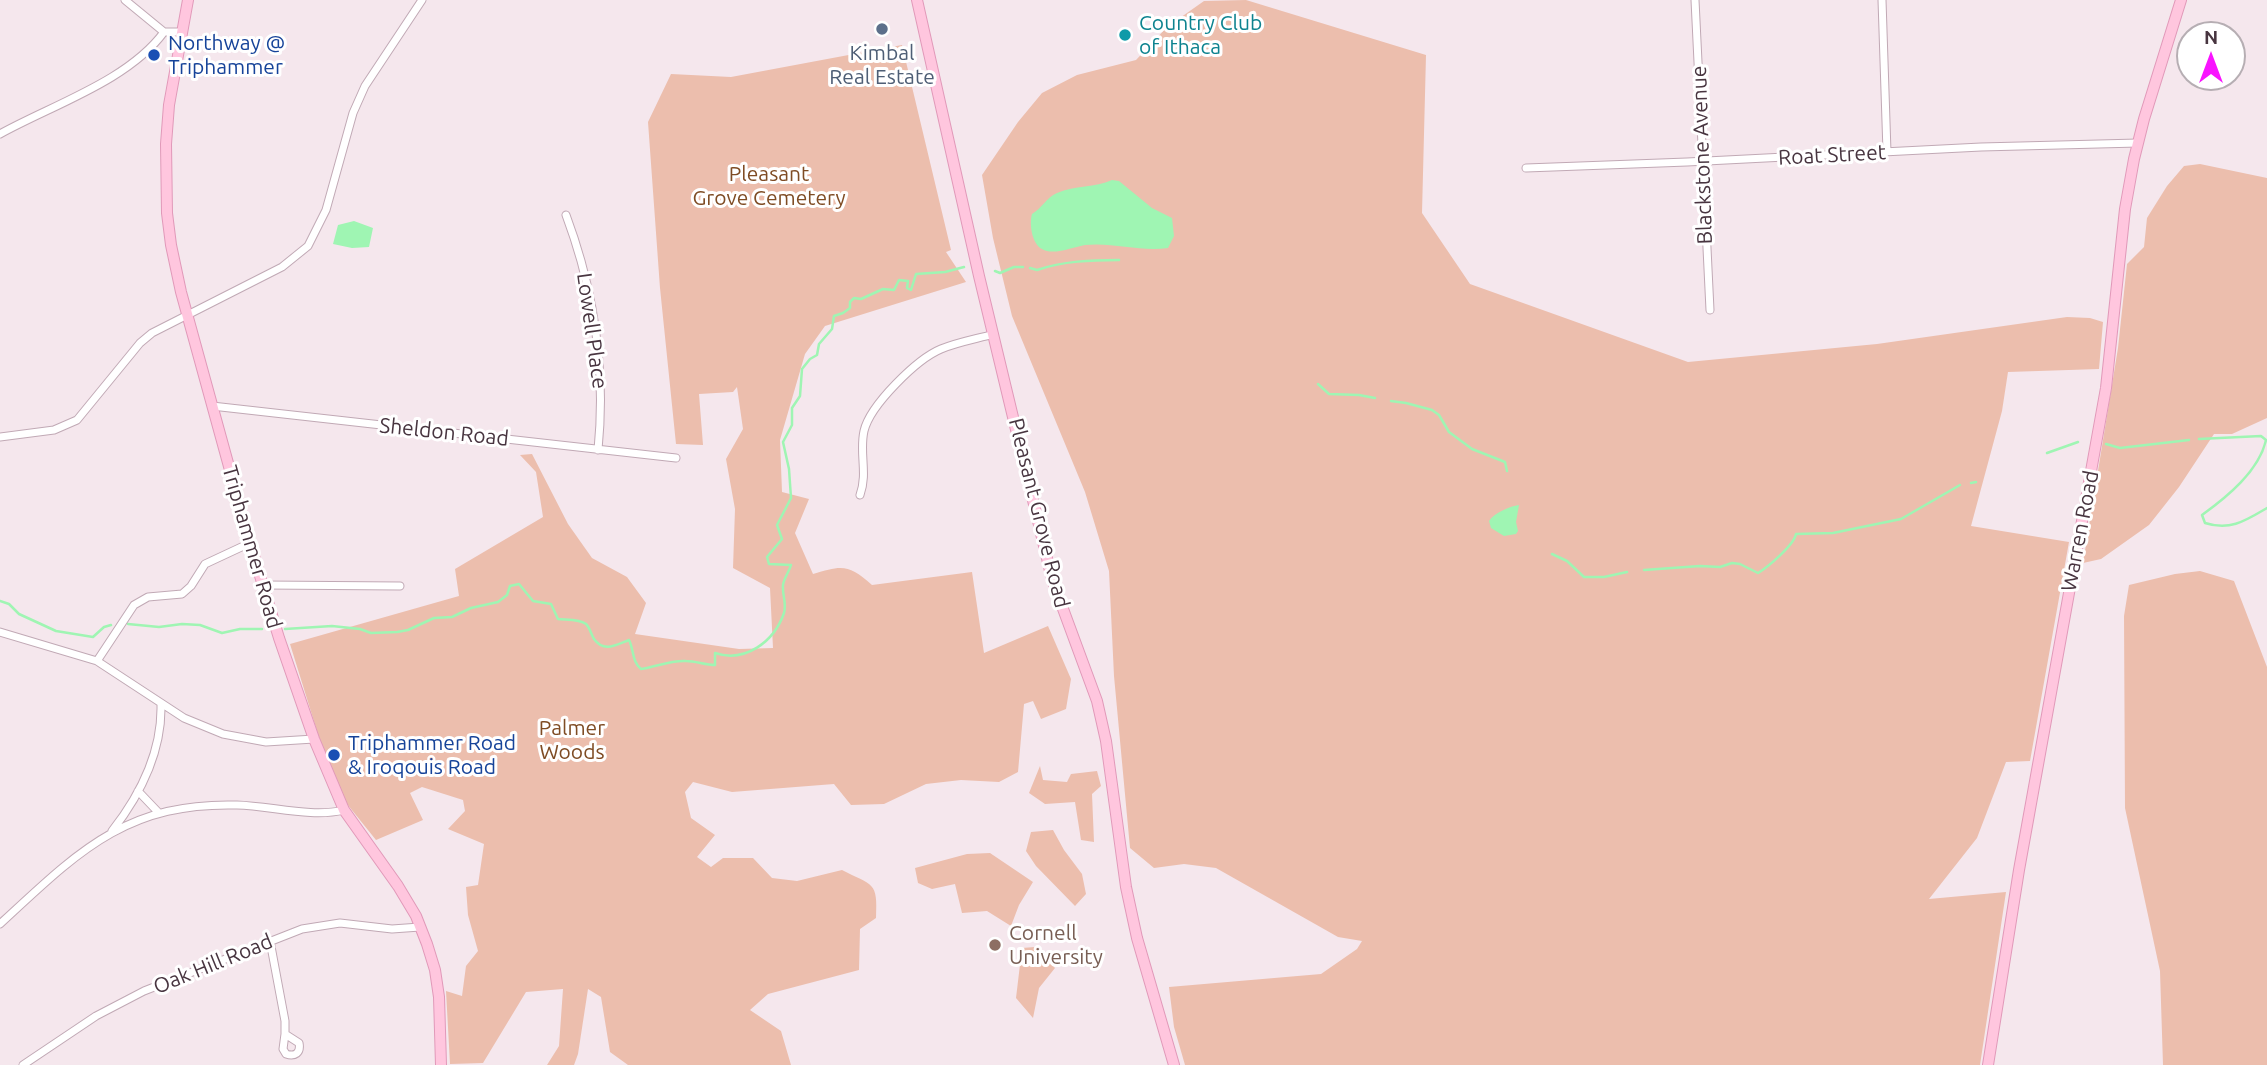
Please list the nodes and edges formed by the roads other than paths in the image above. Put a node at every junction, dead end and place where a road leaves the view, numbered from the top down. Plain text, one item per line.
1 (125, 0) edge
2 (188, 0) edge
3 (422, 0) edge
4 (916, 0) edge
5 (1695, 0) edge
6 (1882, 0) edge
7 (2181, 0) edge
8 (164, 32) junction
9 (181, 32) junction
10 (0, 134) edge
11 (2138, 143) junction
12 (1887, 152) junction
13 (1702, 162) junction
14 (1526, 168) dead end
15 (566, 215) dead end
16 (1710, 310) dead end
17 (187, 314) junction
18 (994, 334) junction
19 (212, 406) junction
20 (0, 437) edge
21 (598, 450) junction
22 (676, 458) dead end
23 (860, 495) dead end
24 (250, 543) junction
25 (263, 585) junction
26 (400, 586) dead end
27 (0, 632) edge
28 (97, 661) junction
29 (161, 705) junction
30 (314, 739) junction
31 (138, 791) junction
32 (344, 810) junction
33 (158, 812) junction
34 (111, 831) junction
35 (0, 924) edge
36 (420, 927) junction
37 (270, 941) junction
38 (285, 1034) dead end
39 (23, 1065) edge
40 (441, 1065) edge
41 (1174, 1065) edge
42 (1988, 1065) edge

1 - 8 street
2 - 9 street, Triphammer Road
3 - 17 street
4 - 18 street, Pleasant Grove Road
5 - 13 street, Blackstone Avenue
6 - 12 street
7 - 11 street, Warren Road
8 - 9 street
8 - 10 street
9 - 17 street, Triphammer Road
11 - 12 street, Roat Street
11 - 42 street, Warren Road
12 - 13 street, Roat Street
13 - 14 street, Roat Street
13 - 16 street, Blackstone Avenue
15 - 21 street, Lowell Place
17 - 19 street, Triphammer Road
17 - 20 street
18 - 23 street
18 - 41 street, Pleasant Grove Road
19 - 21 street, Sheldon Road
19 - 24 street, Triphammer Road
21 - 22 street, Sheldon Road
24 - 25 street, Triphammer Road
24 - 28 street
25 - 26 street
25 - 30 street, Triphammer Road
27 - 28 street
28 - 29 street
29 - 30 street
29 - 31 street
30 - 32 street, Triphammer Road
31 - 33 street
31 - 34 street
32 - 33 street
32 - 36 street, Triphammer Road
33 - 34 street
34 - 35 street
36 - 37 street, Oak Hill Road
36 - 40 street, Triphammer Road
37 - 38 street
37 - 39 street, Oak Hill Road

